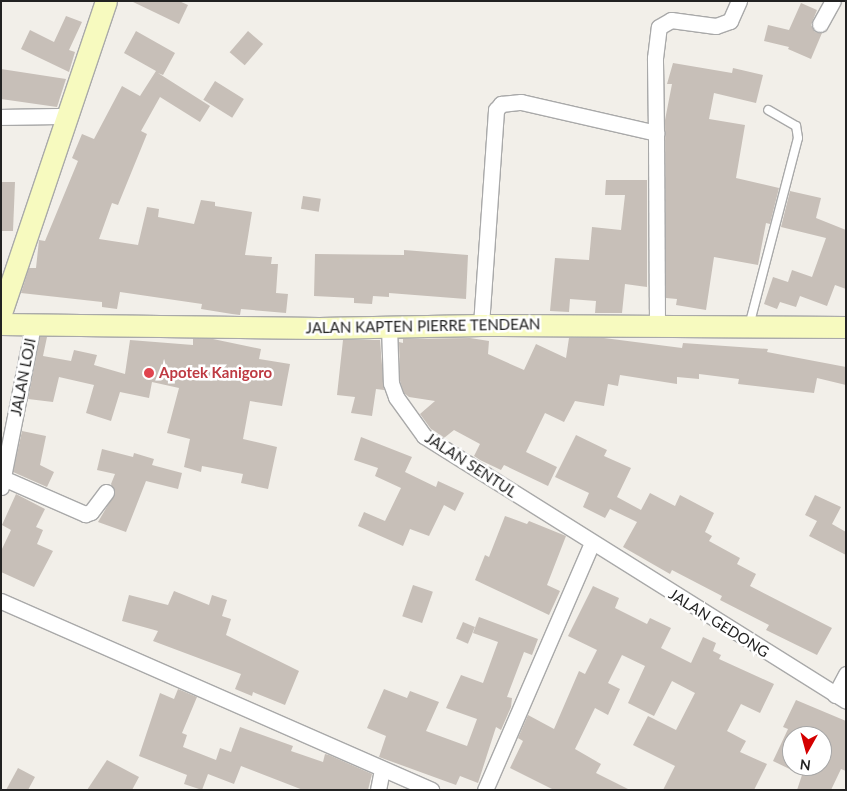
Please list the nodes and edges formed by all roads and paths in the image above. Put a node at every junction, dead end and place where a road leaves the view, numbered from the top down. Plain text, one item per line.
1 (106, 1) edge
2 (739, 1) edge
3 (833, 1) edge
4 (820, 24) dead end
5 (768, 110) dead end
6 (66, 116) junction
7 (1, 117) edge
8 (656, 133) junction
9 (1, 313) edge
10 (1, 324) edge
11 (481, 325) junction
12 (33, 326) junction
13 (657, 326) junction
14 (389, 327) junction
15 (846, 327) edge
16 (748, 328) junction
17 (2, 482) edge
18 (106, 492) dead end
19 (592, 543) junction
20 (1, 601) edge
21 (846, 674) edge
22 (840, 698) edge
23 (382, 770) junction
24 (378, 790) edge
25 (431, 790) edge
26 (485, 790) edge

1 - 6 main road
2 - 8 street
3 - 4 street
5 - 16 lane
6 - 7 street
6 - 9 main road
8 - 11 street
8 - 13 street
10 - 12 main road, JALAN KAPTEN PIERRE TENDEAN
11 - 13 main road, JALAN KAPTEN PIERRE TENDEAN
11 - 14 main road, JALAN KAPTEN PIERRE TENDEAN
12 - 14 main road, JALAN KAPTEN PIERRE TENDEAN
12 - 17 street, JALAN LOJI
13 - 16 main road, JALAN KAPTEN PIERRE TENDEAN
14 - 19 street, JALAN SENTUL
15 - 16 main road, JALAN KAPTEN PIERRE TENDEAN
17 - 18 street
19 - 22 street, JALAN GEDONG
19 - 26 street
20 - 23 street
21 - 22 street
23 - 24 street
23 - 25 street

